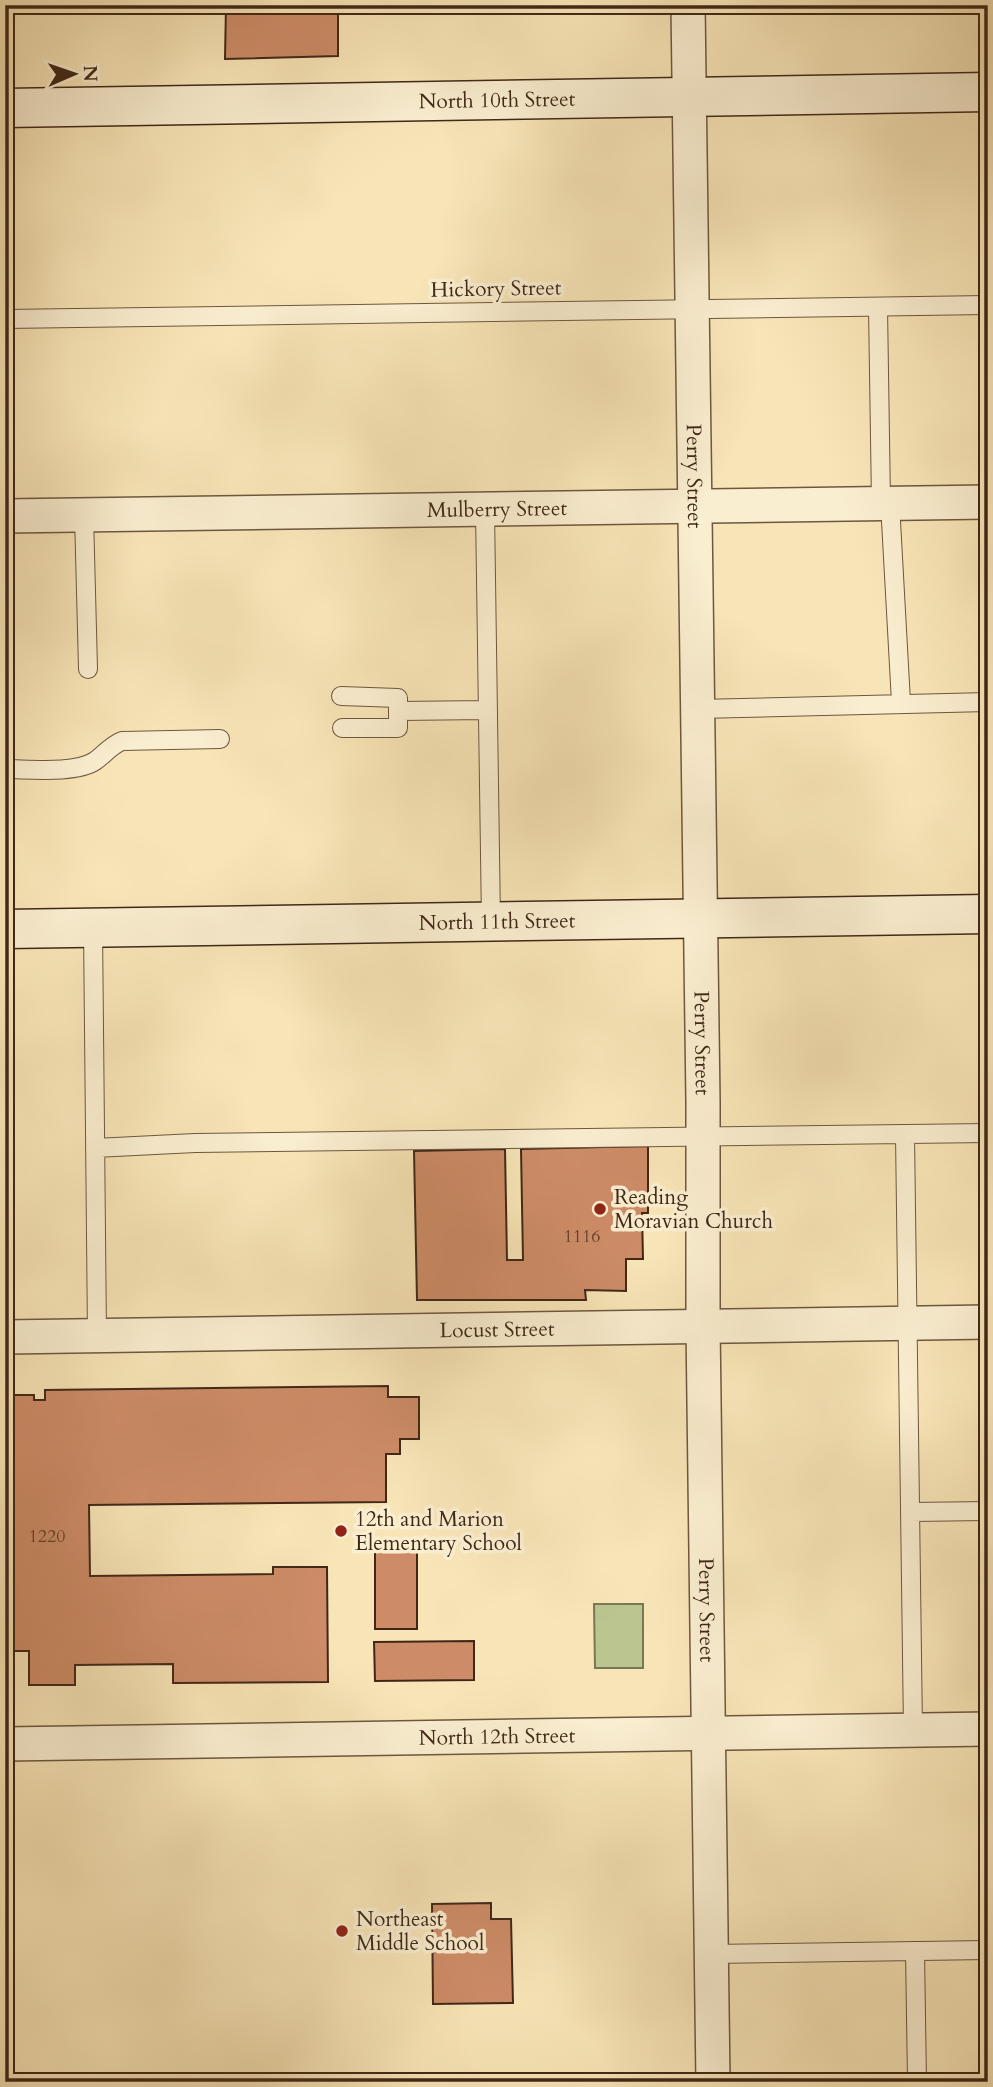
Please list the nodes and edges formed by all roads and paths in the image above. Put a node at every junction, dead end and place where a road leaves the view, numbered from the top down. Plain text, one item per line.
1 (688, 5) edge
2 (988, 92) edge
3 (690, 96) junction
4 (5, 108) edge
5 (988, 305) edge
6 (878, 307) junction
7 (691, 308) junction
8 (5, 319) edge
9 (988, 502) edge
10 (885, 503) junction
11 (694, 507) junction
12 (485, 510) junction
13 (84, 515) junction
14 (5, 516) edge
15 (88, 669) dead end
16 (341, 696) dead end
17 (901, 702) junction
18 (988, 702) edge
19 (697, 709) junction
20 (488, 710) junction
21 (398, 711) junction
22 (342, 728) dead end
23 (220, 739) dead end
24 (5, 769) edge
25 (988, 914) edge
26 (700, 919) junction
27 (491, 922) junction
28 (93, 928) junction
29 (5, 929) edge
30 (988, 1133) edge
31 (905, 1135) junction
32 (702, 1139) junction
33 (95, 1148) junction
34 (988, 1322) edge
35 (908, 1323) junction
36 (703, 1326) junction
37 (97, 1336) junction
38 (5, 1337) edge
39 (988, 1511) edge
40 (910, 1512) junction
41 (988, 1729) edge
42 (913, 1730) junction
43 (709, 1733) junction
44 (5, 1744) edge
45 (988, 1950) edge
46 (915, 1951) junction
47 (711, 1954) junction
48 (713, 2082) edge
49 (917, 2082) edge

1 - 3 street, Perry Street
2 - 3 street, North 10th Street
3 - 4 street, North 10th Street
3 - 7 street, Perry Street
5 - 6 lane, Hickory Street
6 - 7 lane, Hickory Street
6 - 10 lane
7 - 8 lane, Hickory Street
7 - 11 street, Perry Street
9 - 10 street, Mulberry Street
10 - 11 street, Mulberry Street
10 - 17 lane
11 - 12 street, Mulberry Street
11 - 19 street, Perry Street
12 - 13 street, Mulberry Street
12 - 20 lane
13 - 14 street, Mulberry Street
13 - 15 lane
16 - 21 lane
17 - 18 lane
17 - 19 lane
19 - 26 street, Perry Street
20 - 21 lane
20 - 27 lane
21 - 22 lane
23 - 24 lane
25 - 26 street, North 11th Street
26 - 27 street, North 11th Street
26 - 32 street, Perry Street
27 - 28 street, North 11th Street
28 - 29 street, North 11th Street
28 - 33 lane
30 - 31 lane
31 - 32 lane
31 - 35 lane
32 - 33 lane
32 - 36 street, Perry Street
33 - 37 lane
34 - 35 street, Locust Street
35 - 36 street, Locust Street
35 - 40 lane
36 - 37 street, Locust Street
36 - 43 street, Perry Street
37 - 38 street, Locust Street
39 - 40 lane
40 - 42 lane
41 - 42 street, North 12th Street
42 - 43 street, North 12th Street
43 - 44 street, North 12th Street
43 - 47 street, Perry Street
45 - 46 lane
46 - 47 lane
46 - 49 lane
47 - 48 street, Perry Street

